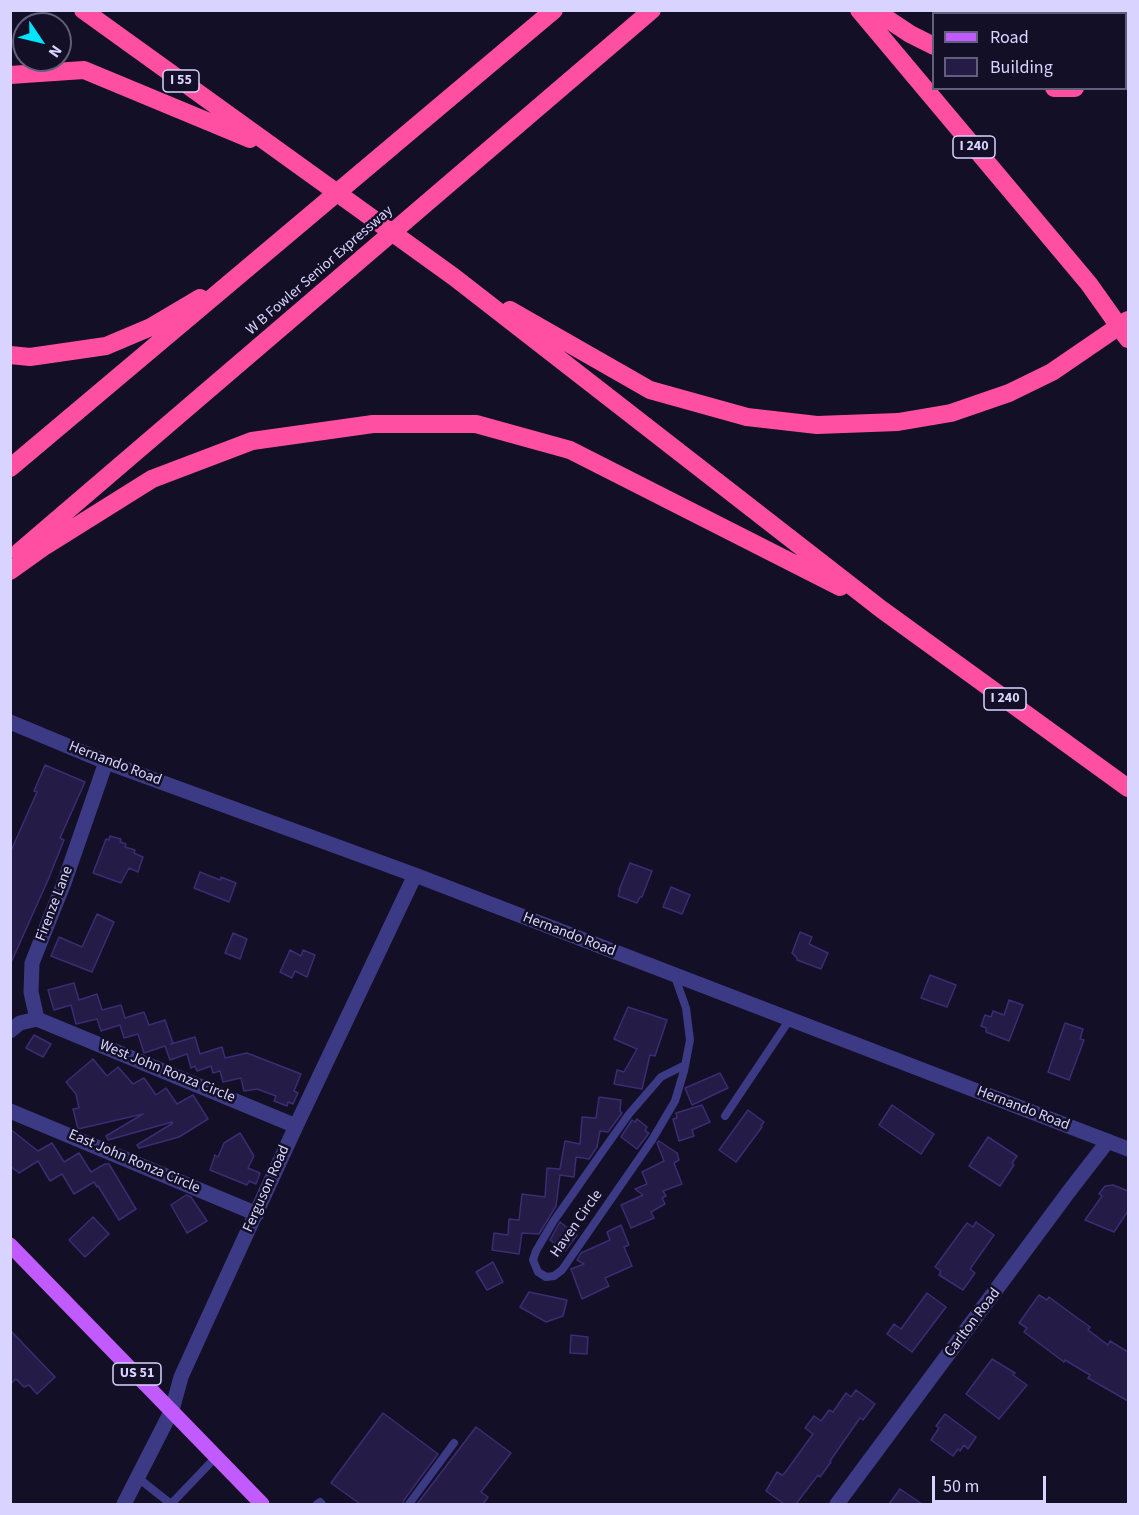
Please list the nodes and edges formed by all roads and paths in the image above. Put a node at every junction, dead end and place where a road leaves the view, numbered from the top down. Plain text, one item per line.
1 (83, 10) edge
2 (554, 10) edge
3 (652, 10) edge
4 (859, 10) edge
5 (874, 10) edge
6 (932, 45) edge
7 (10, 75) edge
8 (280, 152) junction
9 (454, 278) junction
10 (222, 290) junction
11 (1128, 320) edge
12 (1128, 339) edge
13 (10, 355) edge
14 (10, 468) edge
15 (10, 559) edge
16 (10, 571) edge
17 (881, 609) junction
18 (10, 722) edge
19 (106, 762) junction
20 (1128, 788) edge
21 (415, 875) junction
22 (675, 977) junction
23 (37, 1019) junction
24 (790, 1019) junction
25 (10, 1031) edge
26 (685, 1065) junction
27 (10, 1111) edge
28 (725, 1116) dead end
29 (296, 1125) junction
30 (1108, 1141) junction
31 (1128, 1149) edge
32 (257, 1214) junction
33 (10, 1245) edge
34 (172, 1410) junction
35 (454, 1443) dead end
36 (216, 1457) junction
37 (138, 1478) junction
38 (124, 1504) edge
39 (171, 1504) edge
40 (262, 1504) edge
41 (317, 1504) edge
42 (322, 1504) edge
43 (409, 1504) edge
44 (837, 1504) edge

1 - 8 highway, I 55
2 - 10 highway
3 - 15 highway, W B Fowler Senior Expressway
4 - 12 highway, I 240
5 - 6 highway
7 - 8 highway
8 - 9 highway, I 55
9 - 11 highway
9 - 17 highway
10 - 13 highway
10 - 14 highway
16 - 17 highway
17 - 20 highway, I 240
18 - 19 street, Hernando Road
19 - 21 street, Hernando Road
19 - 23 street, Firenze Lane
21 - 22 street, Hernando Road
21 - 29 street, Ferguson Road
22 - 24 street, Hernando Road
22 - 26 lane, Haven Circle
23 - 25 street
23 - 29 street, West John Ronza Circle
24 - 28 lane
24 - 30 street, Hernando Road
26 - 26 lane, Haven Circle
27 - 32 street, East John Ronza Circle
29 - 32 street, Ferguson Road
30 - 31 street, Hernando Road
30 - 44 street, Carlton Road
32 - 34 street, Ferguson Road
33 - 34 main road, US 51
34 - 36 main road, US 51
34 - 37 street, Ferguson Road
35 - 43 lane
36 - 39 lane
36 - 40 main road, US 51
37 - 38 street, Ferguson Road
37 - 39 lane
41 - 42 lane

